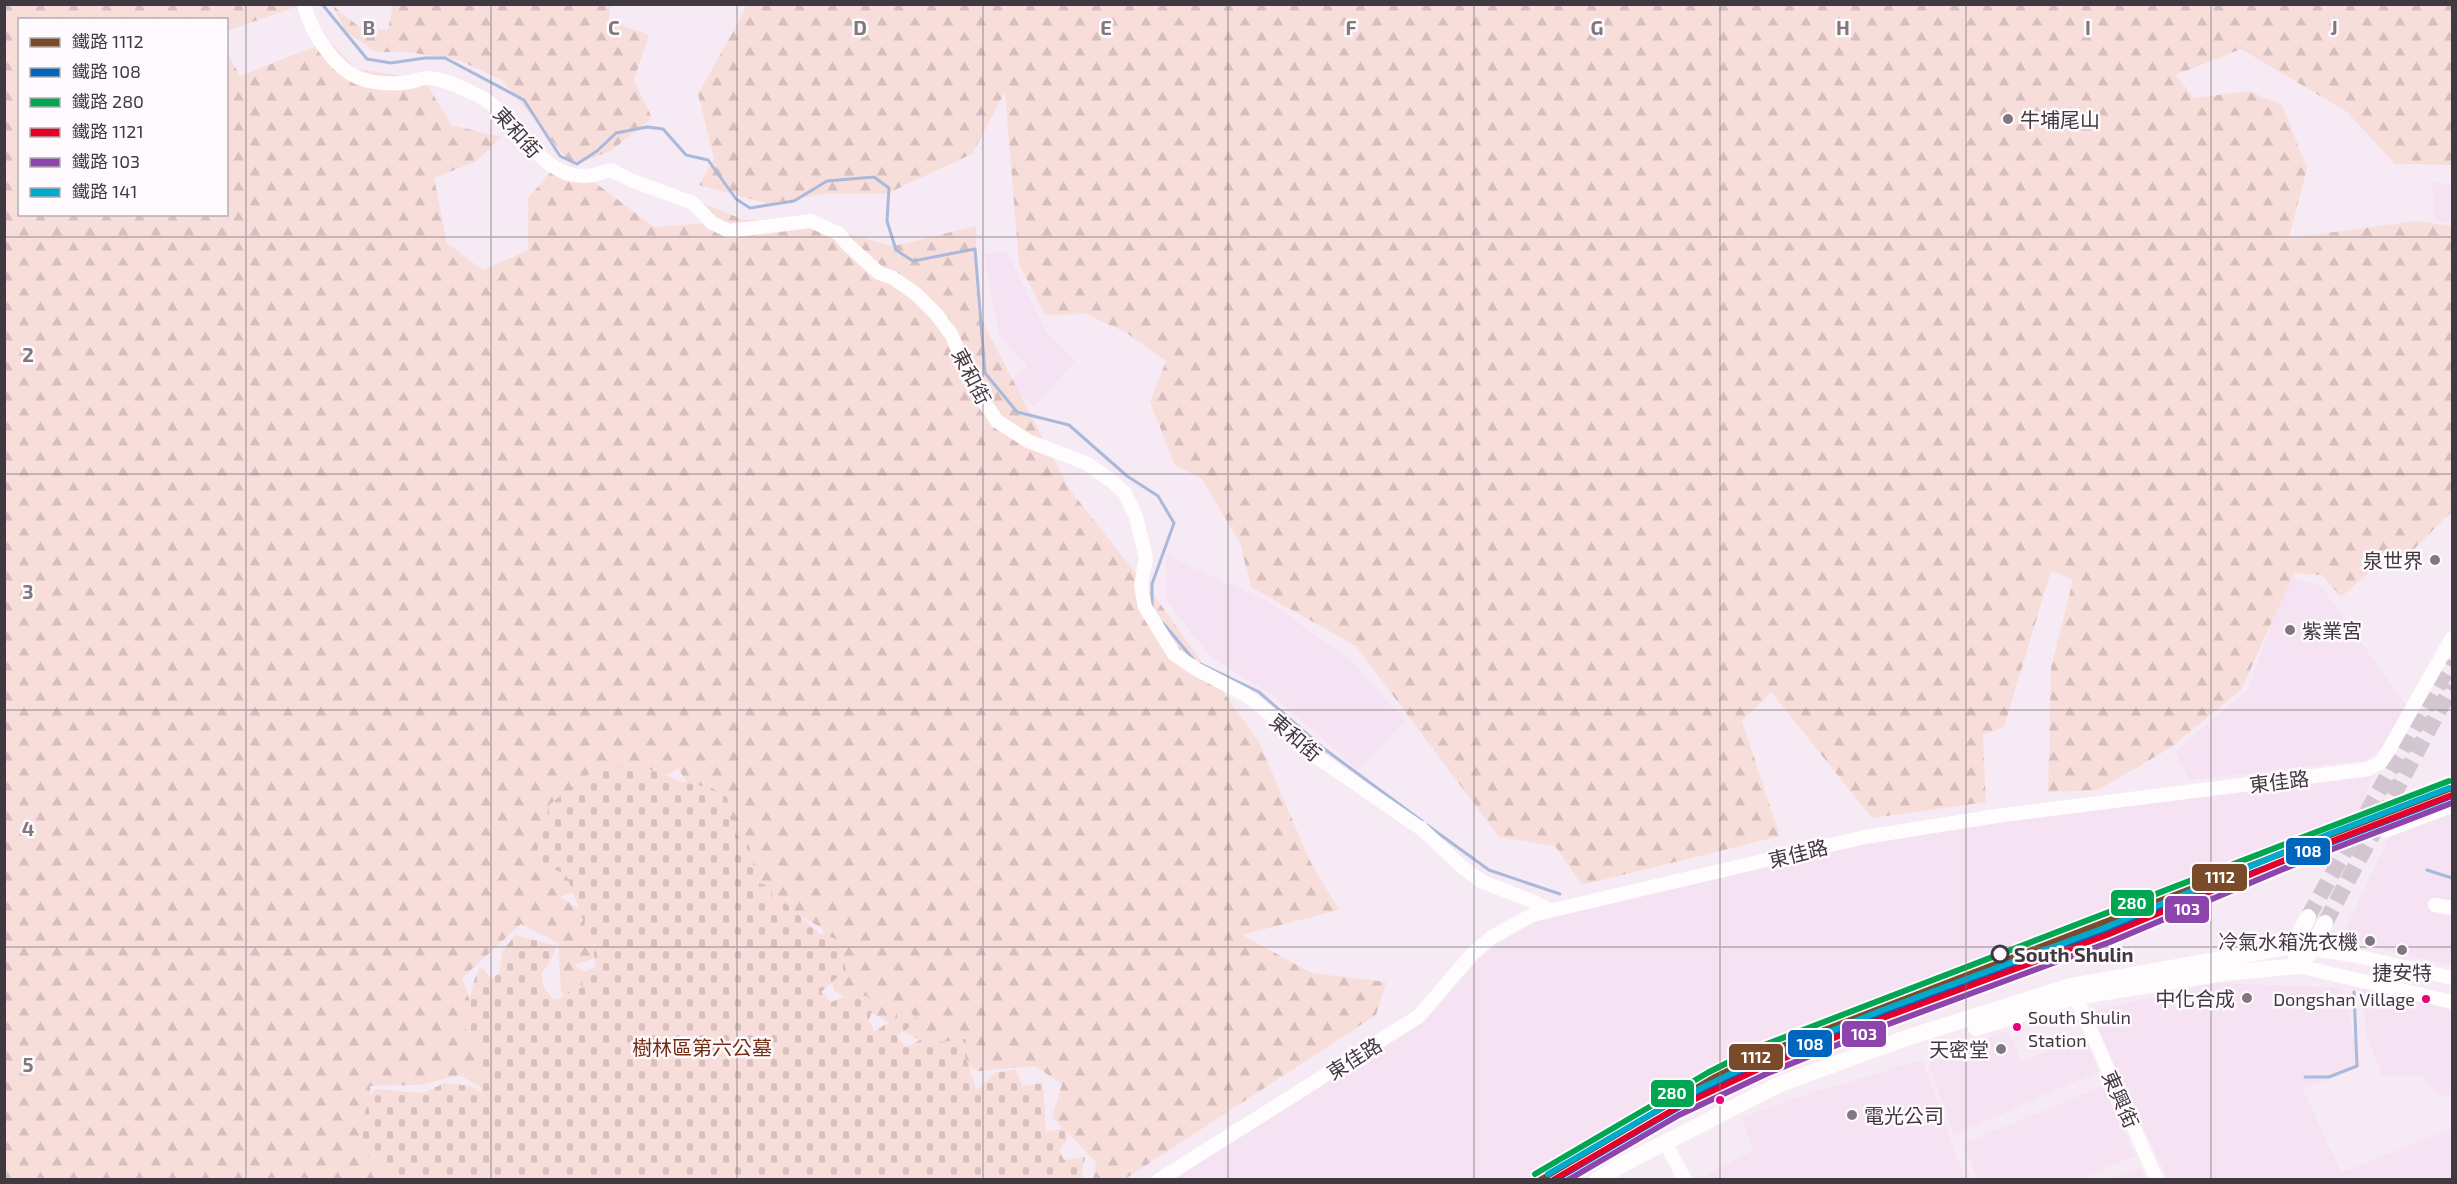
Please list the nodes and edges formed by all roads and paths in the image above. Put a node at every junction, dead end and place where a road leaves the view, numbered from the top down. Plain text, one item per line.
1 (304, 4) edge
2 (2452, 638) edge
3 (2452, 806) edge
4 (2385, 831) dead end
5 (2435, 905) dead end
6 (2452, 908) edge
7 (1549, 910) junction
8 (2308, 917) tunnel mouth
9 (2325, 923) tunnel mouth
10 (2293, 946) junction
11 (2313, 949) junction
12 (2298, 966) junction
13 (2452, 978) edge
14 (2073, 991) junction
15 (2452, 1002) edge
16 (1665, 1142) junction
17 (1159, 1179) edge
18 (1597, 1179) edge
19 (1685, 1179) edge
20 (2157, 1179) edge

1 - 7 street, 東和街
2 - 7 street, 東佳路
3 - 4 street
5 - 6 street
7 - 17 street, 東佳路
8 - 10 main road
9 - 11 main road
10 - 11 main road
10 - 12 main road
10 - 14 main road
11 - 12 main road
11 - 13 street
12 - 14 main road
12 - 15 street
14 - 16 main road
14 - 20 street, 東興街
16 - 18 main road
16 - 19 street

